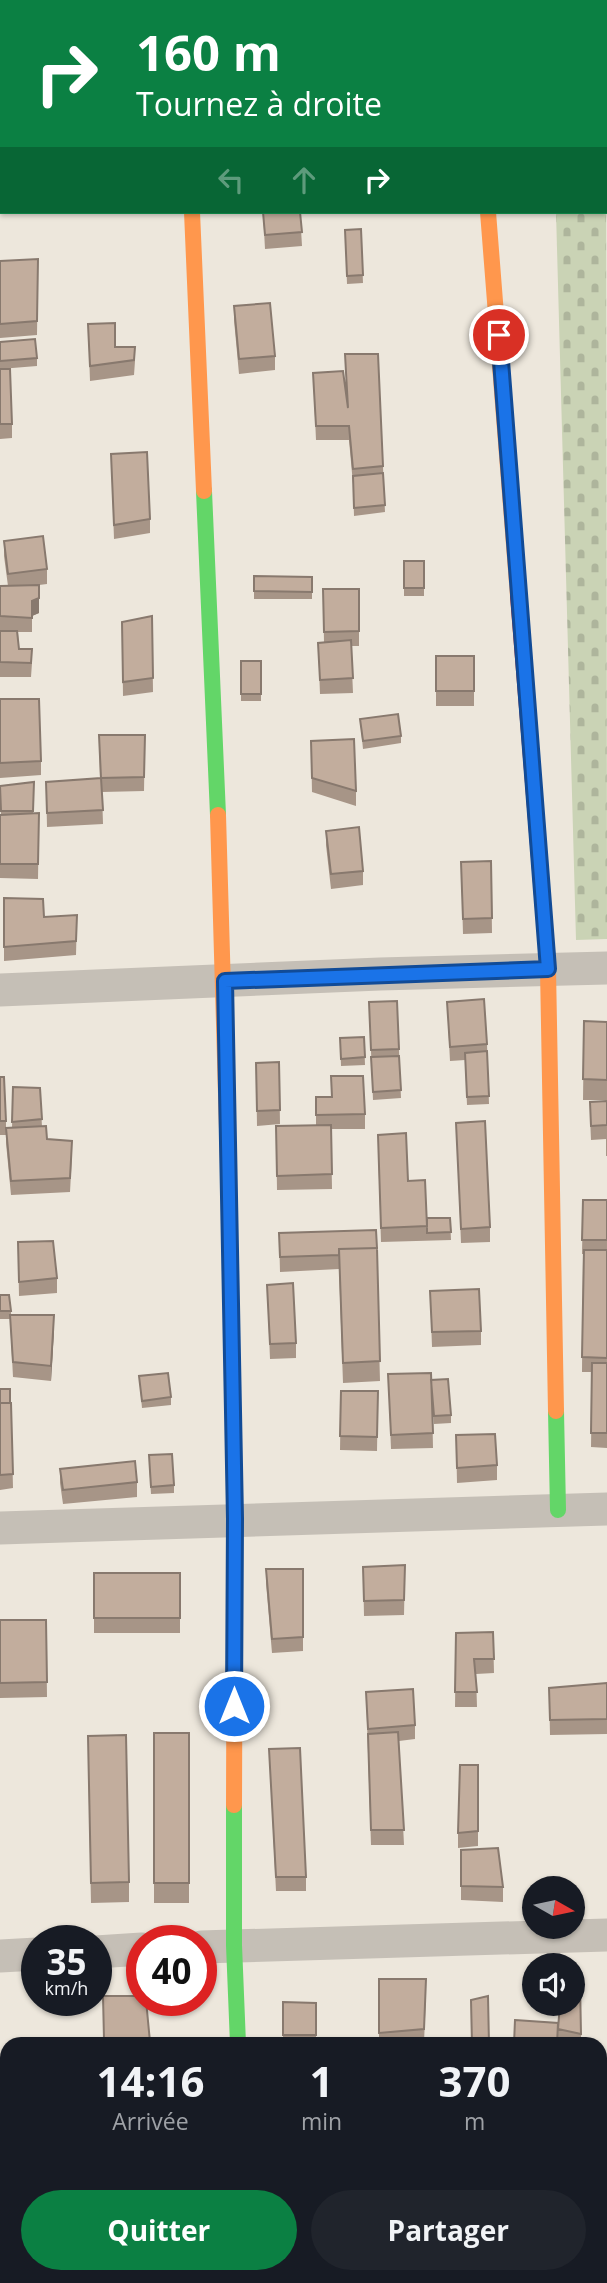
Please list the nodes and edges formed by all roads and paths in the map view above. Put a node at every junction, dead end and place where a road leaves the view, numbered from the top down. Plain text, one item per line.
1 (192, 214) edge
2 (488, 214) edge
3 (607, 968) edge
4 (548, 969) junction
5 (225, 981) junction
6 (0, 990) edge
7 (607, 1509) edge
8 (558, 1510) junction
9 (235, 1519) junction
10 (0, 1528) edge
11 (607, 1935) edge
12 (217, 1946) edge
13 (21, 1955) edge
14 (0, 1956) edge
15 (236, 2037) edge

1 - 5 street
2 - 4 street
3 - 4 street
4 - 5 street
4 - 8 street
5 - 6 street
5 - 9 street
7 - 8 street
8 - 9 street
9 - 10 street
9 - 12 street
11 - 12 street
12 - 15 street
13 - 14 street

